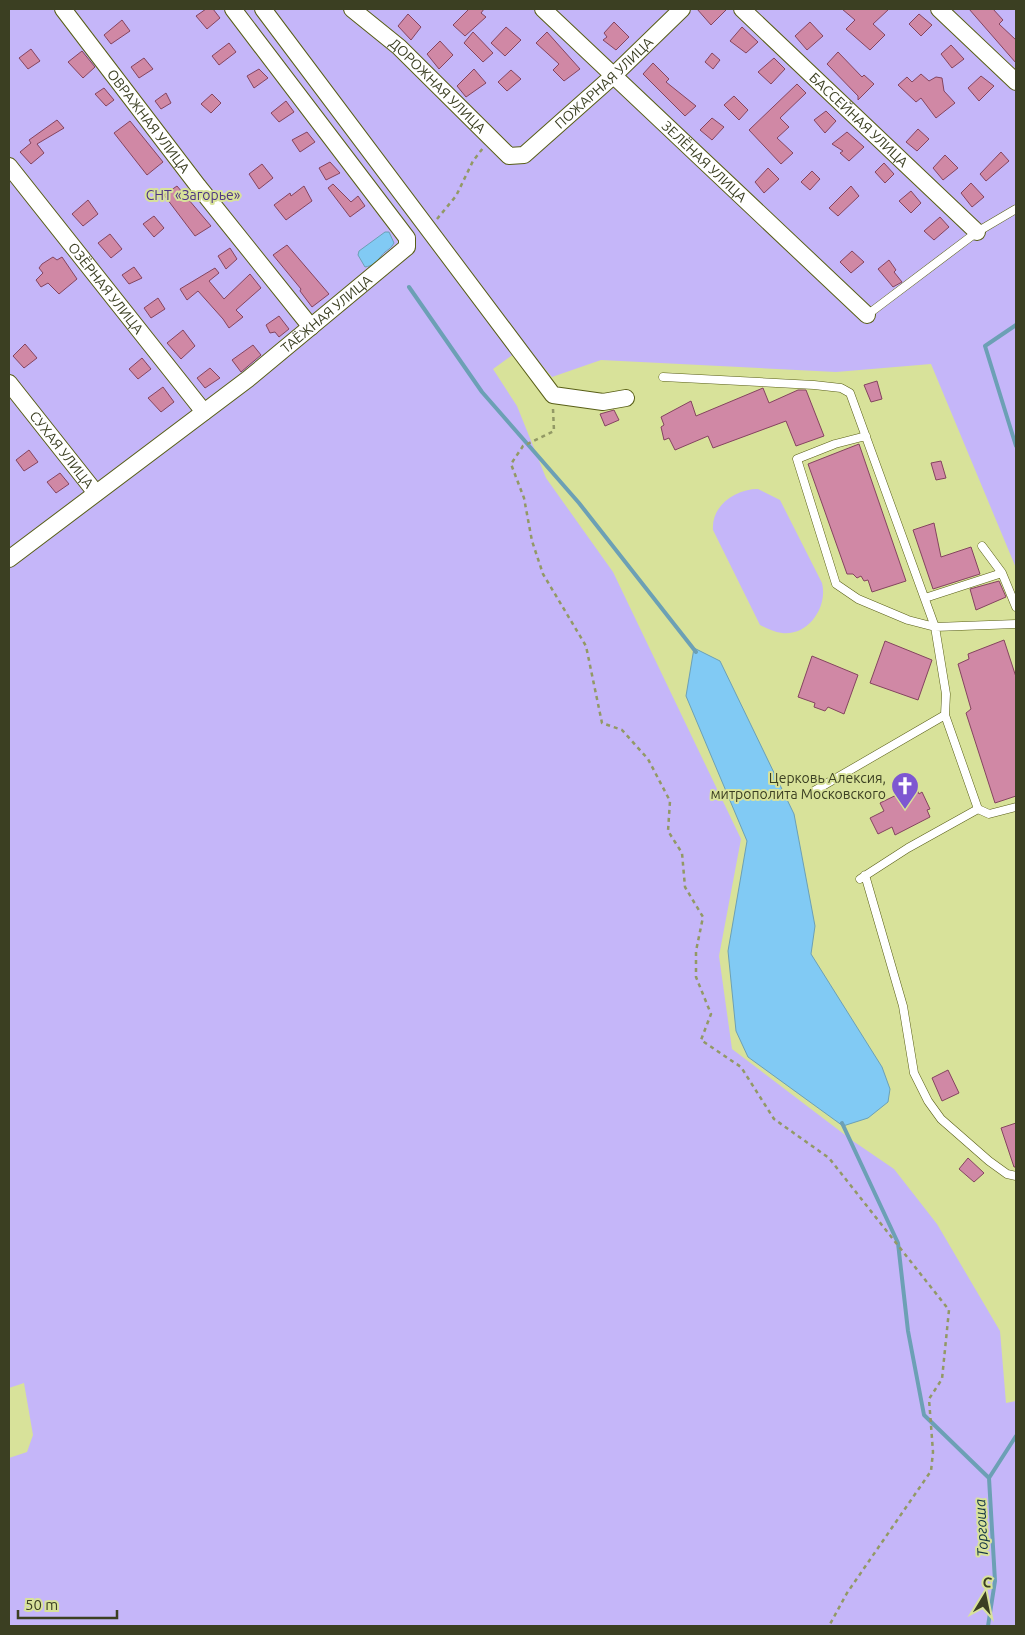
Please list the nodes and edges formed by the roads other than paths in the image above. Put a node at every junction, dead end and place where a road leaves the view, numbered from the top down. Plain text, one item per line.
1 (63, 9) edge
2 (233, 9) edge
3 (263, 9) edge
4 (352, 9) edge
5 (543, 9) edge
6 (682, 9) edge
7 (742, 9) edge
8 (939, 9) edge
9 (614, 76) junction
10 (1016, 82) edge
11 (524, 155) joint
12 (9, 166) edge
13 (1016, 209) edge
14 (977, 232) junction
15 (867, 315) joint
16 (311, 327) junction
17 (663, 377) dead end
18 (9, 383) edge
19 (626, 398) dead end
20 (204, 412) junction
21 (866, 436) junction
22 (96, 493) junction
23 (982, 546) dead end
24 (9, 558) edge
25 (1002, 573) junction
26 (925, 598) junction
27 (1016, 607) edge
28 (1016, 624) edge
29 (935, 627) junction
30 (945, 715) junction
31 (814, 791) dead end
32 (1016, 807) edge
33 (978, 809) junction
34 (1016, 1176) edge

1 - 16 street, ОВРАЖНАЯ УЛИЦА
2 - 16 street, ТАЁЖНАЯ УЛИЦА
3 - 19 street
4 - 11 street, ДОРОЖНАЯ УЛИЦА
5 - 9 street, ЗЕЛЁНАЯ УЛИЦА
6 - 9 street, ПОЖАРНАЯ УЛИЦА
7 - 14 street, БАССЕЙНАЯ УЛИЦА
8 - 10 street
9 - 11 street, ПОЖАРНАЯ УЛИЦА
9 - 15 street, ЗЕЛЁНАЯ УЛИЦА
12 - 20 street, ОЗЁРНАЯ УЛИЦА
13 - 14 lane
14 - 15 lane
16 - 20 street, ТАЁЖНАЯ УЛИЦА
17 - 21 lane
18 - 22 street, СУХАЯ УЛИЦА
20 - 22 street, ТАЁЖНАЯ УЛИЦА
21 - 26 lane
21 - 29 lane
22 - 24 street, ТАЁЖНАЯ УЛИЦА
23 - 25 lane
25 - 26 lane
25 - 27 lane
26 - 29 lane
28 - 29 lane
29 - 30 lane
30 - 31 lane
30 - 33 lane
32 - 33 lane
33 - 34 lane

